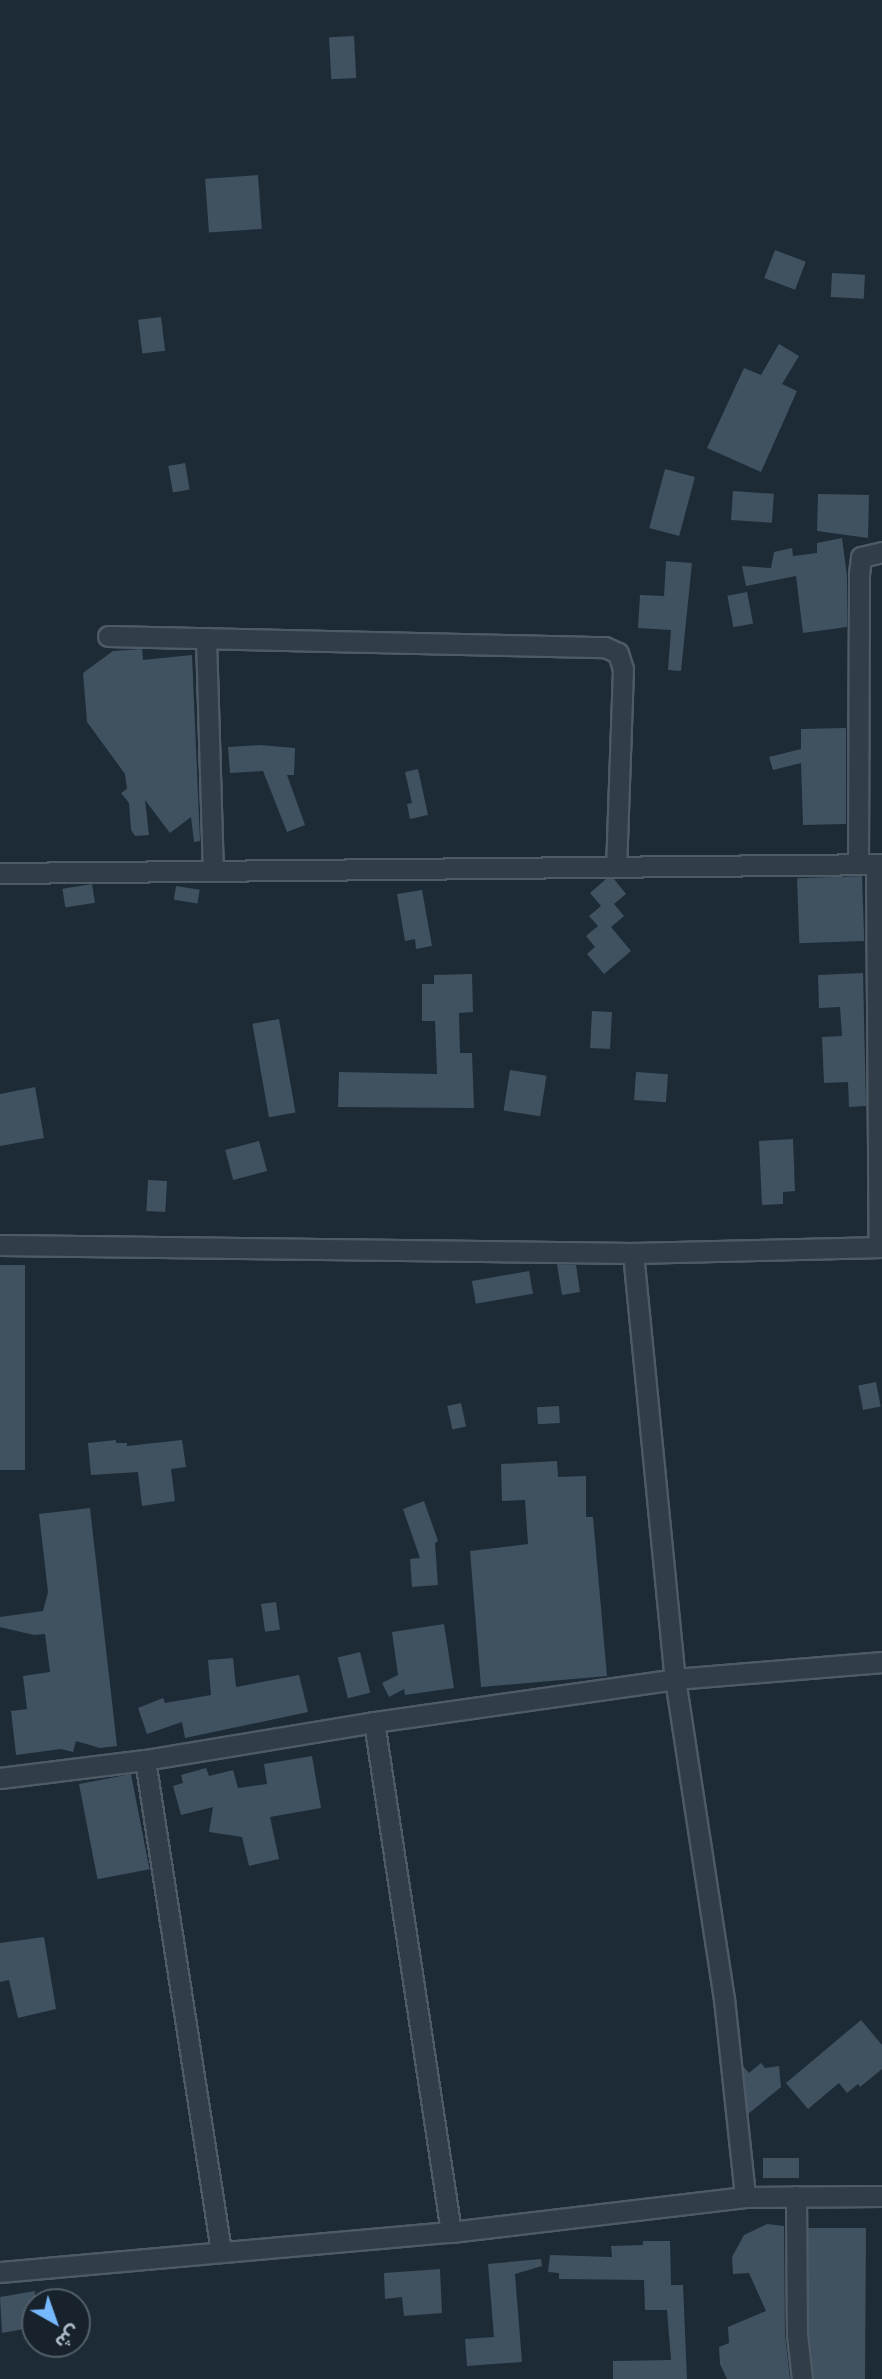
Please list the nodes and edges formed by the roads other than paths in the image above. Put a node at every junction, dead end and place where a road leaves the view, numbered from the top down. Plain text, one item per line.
1 (882, 552) edge
2 (108, 636) dead end
3 (206, 638) junction
4 (872, 864) edge
5 (616, 866) junction
6 (213, 871) junction
7 (0, 873) edge
8 (0, 1245) edge
9 (880, 1247) edge
10 (633, 1253) junction
11 (882, 1662) edge
12 (675, 1679) junction
13 (374, 1723) junction
14 (145, 1760) junction
15 (0, 1778) edge
16 (796, 2196) junction
17 (882, 2196) edge
18 (745, 2197) junction
19 (451, 2232) junction
20 (221, 2251) junction
21 (0, 2272) edge
22 (802, 2379) edge

1 - 4 street
2 - 3 street
3 - 5 street
3 - 6 street
4 - 5 street
4 - 9 street
5 - 6 street
6 - 7 street
8 - 10 street
9 - 10 street
10 - 12 street
11 - 12 street
12 - 13 street
12 - 18 street
13 - 14 street
13 - 19 street
14 - 15 street
14 - 20 street
16 - 17 street
16 - 18 street
16 - 22 street
18 - 19 street
19 - 20 street
20 - 21 street

